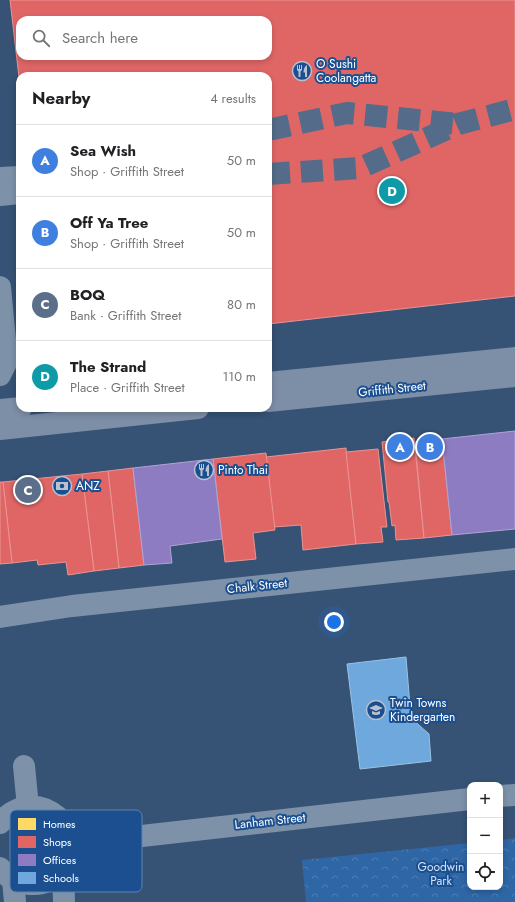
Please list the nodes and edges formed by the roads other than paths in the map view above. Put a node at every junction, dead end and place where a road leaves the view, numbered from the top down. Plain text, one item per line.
1 (16, 177) edge
2 (0, 178) edge
3 (16, 193) edge
4 (0, 195) edge
5 (0, 287) edge
6 (515, 358) edge
7 (9, 370) edge
8 (515, 376) edge
9 (272, 383) edge
10 (272, 401) edge
11 (16, 408) edge
12 (0, 410) edge
13 (160, 412) edge
14 (0, 429) edge
15 (515, 559) edge
16 (0, 617) edge
17 (24, 766) dead end
18 (515, 795) edge
19 (503, 796) edge
20 (467, 799) edge
21 (28, 807) junction
22 (16, 810) edge
23 (46, 810) edge
24 (10, 814) edge
25 (0, 823) edge
26 (142, 836) edge
27 (6, 874) edge
28 (10, 886) edge
29 (12, 892) edge
30 (64, 892) edge
31 (15, 902) edge
32 (64, 902) edge

1 - 2 street
3 - 4 street
5 - 7 street
6 - 9 main road, Griffith Street
8 - 10 main road, Griffith Street
11 - 12 main road
13 - 14 main road
15 - 16 street, Chalk Street
17 - 21 street
18 - 19 street
20 - 26 street, Lanham Street
21 - 22 street
21 - 23 street
24 - 25 street
27 - 28 street
29 - 31 street
30 - 32 street

